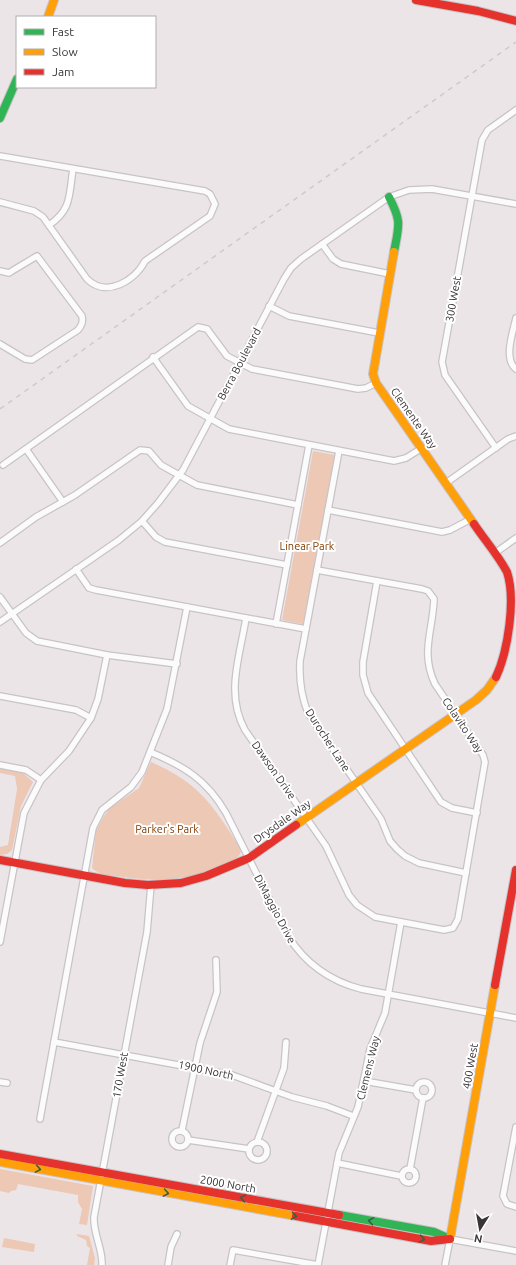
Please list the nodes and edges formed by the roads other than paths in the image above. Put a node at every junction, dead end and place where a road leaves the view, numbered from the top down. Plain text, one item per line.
1 (54, 0) edge
2 (416, 0) edge
3 (478, 11) junction
4 (516, 15) edge
5 (48, 16) edge
6 (516, 21) edge
7 (16, 81) edge
8 (516, 110) edge
9 (0, 118) edge
10 (0, 156) edge
11 (73, 169) junction
12 (471, 196) junction
13 (389, 197) junction
14 (0, 202) edge
15 (516, 204) edge
16 (49, 225) junction
17 (322, 244) junction
18 (0, 271) edge
19 (390, 274) junction
20 (269, 306) junction
21 (516, 318) edge
22 (379, 333) junction
23 (0, 344) edge
24 (153, 358) junction
25 (240, 363) junction
26 (514, 368) edge
27 (376, 383) junction
28 (210, 420) junction
29 (516, 436) edge
30 (310, 445) junction
31 (422, 448) junction
32 (496, 448) junction
33 (26, 449) junction
34 (340, 451) junction
35 (3, 465) dead end
36 (179, 476) junction
37 (446, 483) junction
38 (63, 502) junction
39 (298, 505) junction
40 (328, 510) junction
41 (470, 519) junction
42 (142, 521) junction
43 (516, 538) edge
44 (0, 543) edge
45 (495, 553) junction
46 (287, 565) junction
47 (76, 569) junction
48 (317, 570) junction
49 (377, 581) junction
50 (0, 597) edge
51 (187, 607) junction
52 (12, 614) junction
53 (246, 618) junction
54 (0, 622) edge
55 (276, 624) junction
56 (306, 629) junction
57 (512, 635) edge
58 (107, 655) junction
59 (177, 664) junction
60 (0, 696) edge
61 (456, 714) junction
62 (91, 718) junction
63 (406, 749) junction
64 (150, 752) junction
65 (0, 765) edge
66 (41, 780) junction
67 (356, 783) junction
68 (477, 813) junction
69 (306, 818) junction
70 (249, 858) junction
71 (0, 860) edge
72 (14, 863) junction
73 (516, 870) edge
74 (466, 873) junction
75 (84, 876) junction
76 (150, 885) junction
77 (401, 922) junction
78 (453, 928) joint
79 (0, 942) edge
80 (216, 960) dead end
81 (388, 994) junction
82 (490, 1013) junction
83 (516, 1018) edge
84 (54, 1042) junction
85 (286, 1042) dead end
86 (124, 1054) junction
87 (194, 1067) junction
88 (364, 1081) junction
89 (0, 1082) edge
90 (7, 1083) dead end
91 (416, 1090) junction
92 (275, 1091) junction
93 (423, 1098) junction
94 (353, 1116) junction
95 (40, 1119) dead end
96 (516, 1127) edge
97 (182, 1130) junction
98 (188, 1140) junction
99 (257, 1142) junction
100 (514, 1145) edge
101 (249, 1149) junction
102 (0, 1154) edge
103 (0, 1162) edge
104 (337, 1163) junction
105 (410, 1169) junction
106 (401, 1176) junction
107 (102, 1177) junction
108 (516, 1207) edge
109 (327, 1217) junction
110 (177, 1234) dead end
111 (450, 1239) junction
112 (516, 1251) edge
113 (102, 1265) edge
114 (168, 1265) edge
115 (230, 1265) edge
116 (318, 1265) edge
117 (445, 1265) edge

1 - 5 street
2 - 3 street
3 - 4 street
3 - 6 street
7 - 9 street
8 - 12 street, 300 West
10 - 11 street
11 - 16 street
11 - 16 street
12 - 13 street, Berra Boulevard
12 - 15 street, Berra Boulevard
12 - 32 street, 300 West
13 - 17 street, Berra Boulevard
13 - 19 street, Clemente Way
14 - 16 street
17 - 19 street
17 - 20 street, Berra Boulevard
18 - 23 street
19 - 22 street, Clemente Way
20 - 22 street
20 - 25 street, Berra Boulevard
21 - 26 street
22 - 27 street, Clemente Way
24 - 25 street
24 - 28 street
24 - 33 street
25 - 27 street
25 - 28 street, Berra Boulevard
27 - 31 street, Clemente Way
28 - 30 street
28 - 36 street, Berra Boulevard
29 - 32 street
30 - 34 street
30 - 39 street
31 - 34 street
31 - 37 street, Clemente Way
32 - 37 street
33 - 35 street
33 - 38 street
34 - 40 street, Durocher Lane
36 - 38 street
36 - 39 street
36 - 42 street, Berra Boulevard
37 - 41 street, Clemente Way
38 - 44 street
39 - 46 street
40 - 41 street
40 - 48 street, Durocher Lane
41 - 45 street, Clemente Way
42 - 46 street
42 - 47 street, Berra Boulevard
43 - 45 street
45 - 57 street, Clemente Way
46 - 55 street
47 - 51 street
47 - 52 street, Berra Boulevard
48 - 49 street
48 - 56 street, Durocher Lane
49 - 61 street, Colavito Way
49 - 63 street
50 - 52 street
51 - 53 street
51 - 59 street
52 - 54 street, Berra Boulevard
52 - 58 street
53 - 55 street
53 - 69 street, Dawson Drive
55 - 56 street
56 - 67 street, Durocher Lane
57 - 61 street, Drysdale Way
58 - 59 street
58 - 62 street
59 - 64 street
60 - 62 street
61 - 63 street, Drysdale Way
61 - 68 street, Colavito Way
62 - 66 street
63 - 67 street, Drysdale Way
63 - 68 street
64 - 70 street, DiMaggio Drive
64 - 75 street
65 - 66 street
66 - 72 street
67 - 69 street, Drysdale Way
67 - 74 street, Durocher Lane
68 - 74 street, Colavito Way
69 - 70 street, Drysdale Way
69 - 77 street, Dawson Drive
70 - 76 street, Drysdale Way
70 - 81 street, DiMaggio Drive
71 - 72 street, Drysdale Way
72 - 75 street, Drysdale Way
72 - 79 street
73 - 82 street, 400 West
74 - 78 street, Colavito Way
75 - 76 street, Drysdale Way
75 - 84 street
76 - 86 street, 170 West
77 - 78 street, Dawson Drive
77 - 81 street, Clemens Way
80 - 87 street
81 - 82 street, DiMaggio Drive
81 - 88 street, Clemens Way
82 - 83 street, DiMaggio Drive
82 - 111 street, 400 West
84 - 86 street, 1900 North
84 - 95 street
85 - 92 street
86 - 87 street, 1900 North
86 - 107 street, 170 West
87 - 92 street, 1900 North
87 - 97 street
88 - 91 street
88 - 94 street, Clemens Way
89 - 90 street
91 - 93 street
91 - 93 street
92 - 94 street, 1900 North
92 - 99 street
93 - 105 street
94 - 104 street, Clemens Way
96 - 100 street
97 - 98 street
97 - 98 street
98 - 101 street
99 - 101 street
99 - 101 street
100 - 108 street
102 - 107 street, 2000 North
103 -> 107 street, 2000 North
104 - 106 street
104 - 109 street, Clemens Way
105 - 106 street
105 - 106 street
107 - 109 street, 2000 North
107 - 113 street, 170 West
109 - 111 street, 2000 North
109 - 116 street, Clemens Way
110 - 114 street
111 - 112 street, 2000 North
111 - 117 street, 400 West
115 - 116 street

